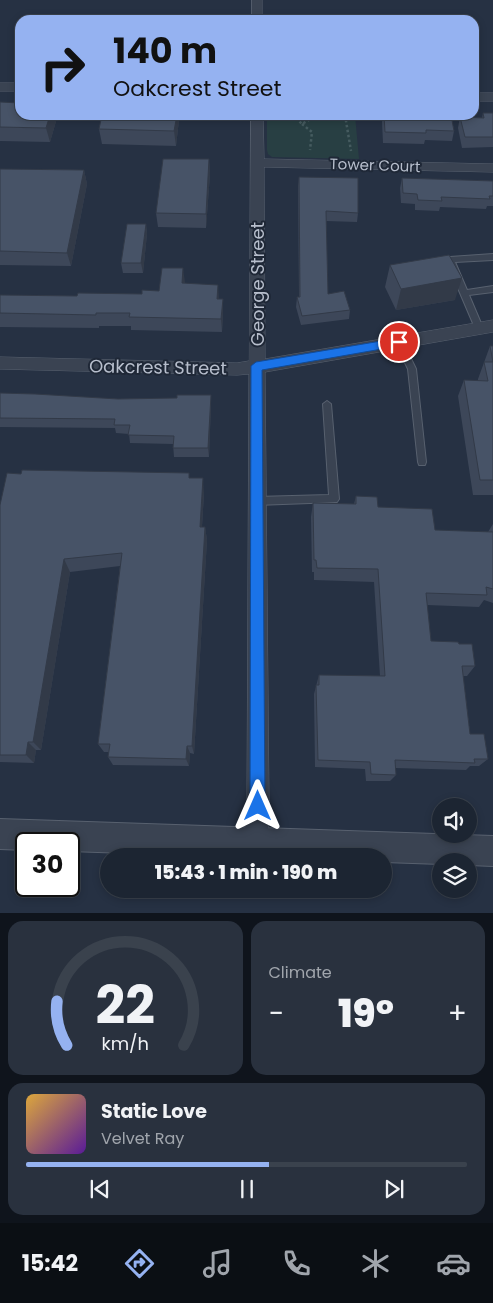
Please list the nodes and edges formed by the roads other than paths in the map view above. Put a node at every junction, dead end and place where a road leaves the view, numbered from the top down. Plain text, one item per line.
1 (257, 0) edge
2 (257, 15) edge
3 (0, 87) edge
4 (15, 87) edge
5 (479, 97) edge
6 (493, 97) edge
7 (264, 120) edge
8 (257, 163) junction
9 (493, 168) edge
10 (493, 257) edge
11 (493, 289) edge
12 (464, 293) junction
13 (486, 327) edge
14 (399, 342) junction
15 (0, 363) edge
16 (256, 366) junction
17 (327, 404) dead end
18 (422, 462) dead end
19 (256, 501) junction
20 (0, 834) edge
21 (256, 842) junction
22 (493, 851) edge

1 - 2 street
3 - 4 street
5 - 6 street
7 - 8 street, George Street
8 - 9 street, Tower Court
8 - 16 street, George Street
10 - 12 lane
11 - 12 lane
12 - 13 lane
13 - 14 street, Oakcrest Street
14 - 16 street, Oakcrest Street
14 - 18 lane
15 - 16 street, Oakcrest Street
16 - 19 street, George Street
17 - 19 lane
19 - 21 street, George Street
20 - 21 street
21 - 22 street

